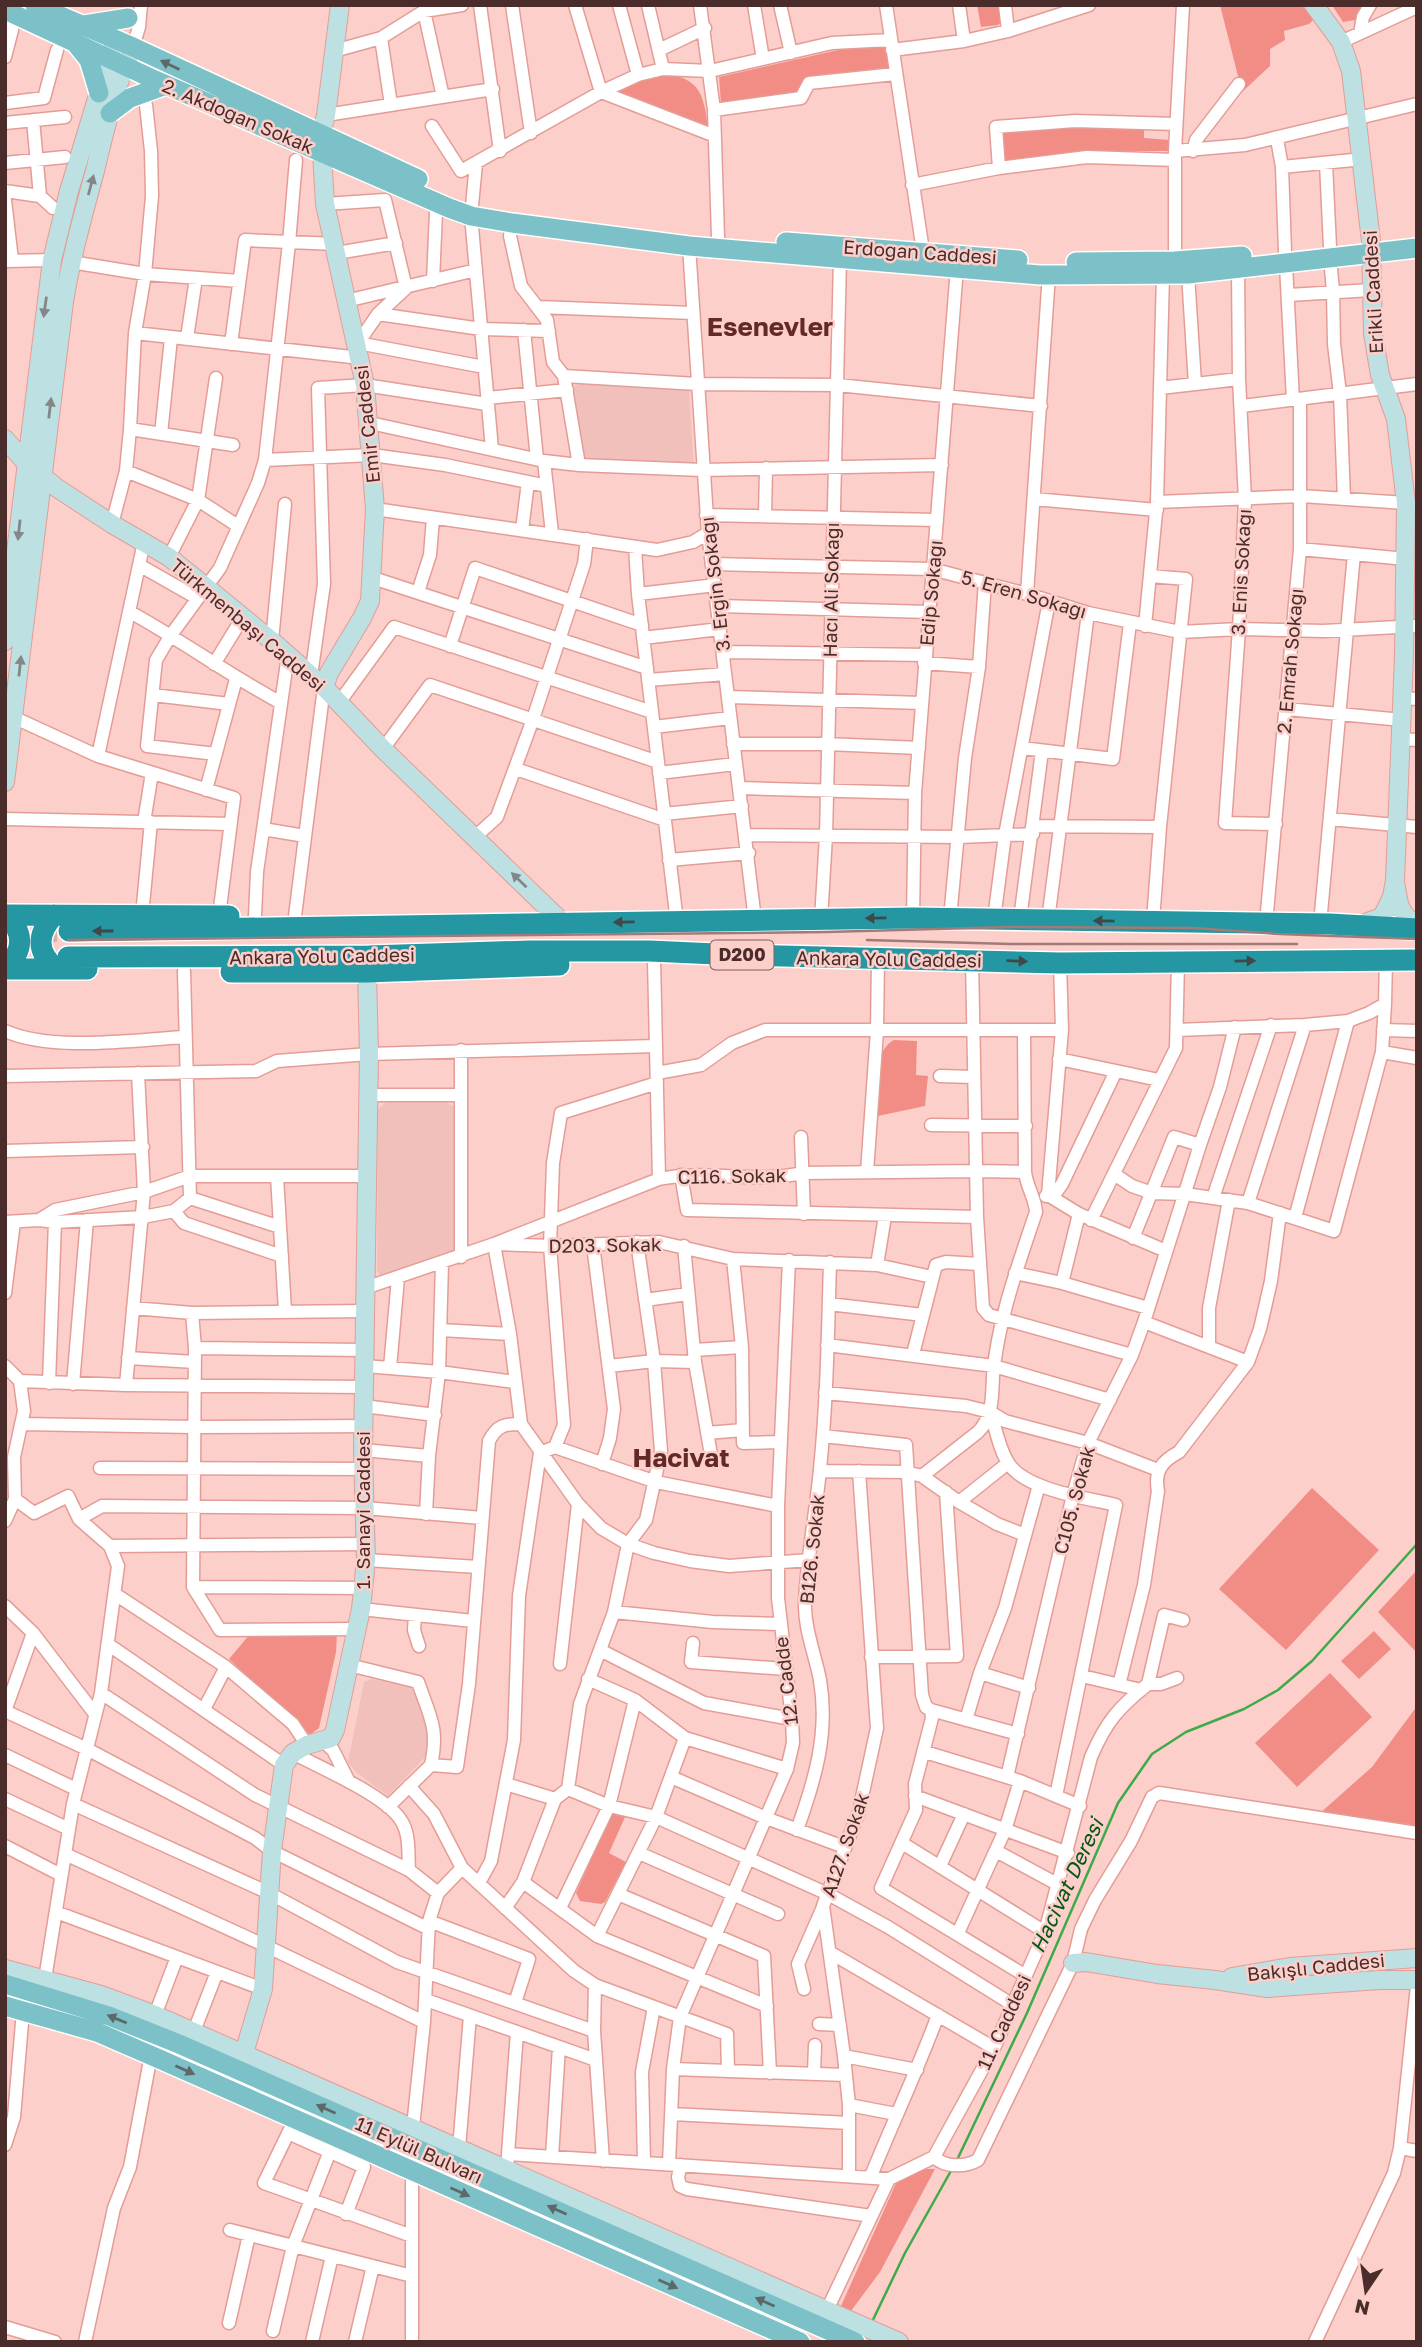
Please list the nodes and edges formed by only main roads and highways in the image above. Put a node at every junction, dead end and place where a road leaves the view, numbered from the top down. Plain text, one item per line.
1 (35, 5) edge
2 (340, 5) edge
3 (1314, 5) edge
4 (5, 10) edge
5 (136, 11) edge
6 (79, 34) junction
7 (120, 53) junction
8 (160, 83) junction
9 (102, 101) junction
10 (321, 143) junction
11 (471, 209) junction
12 (1417, 236) edge
13 (725, 243) junction
14 (1371, 247) junction
15 (1417, 248) edge
16 (1286, 258) junction
17 (1176, 270) junction
18 (5, 439) edge
19 (26, 463) junction
20 (42, 476) junction
21 (1412, 503) edge
22 (81, 504) junction
23 (36, 526) junction
24 (1409, 562) edge
25 (1411, 626) edge
26 (5, 640) edge
27 (1410, 656) edge
28 (318, 681) junction
29 (1410, 698) edge
30 (1409, 740) edge
31 (5, 782) edge
32 (1395, 880) junction
33 (54, 915) junction
34 (5, 916) edge
35 (535, 923) junction
36 (563, 923) junction
37 (1351, 925) junction
38 (1417, 926) edge
39 (69, 932) tunnel mouth
40 (738, 955) junction
41 (1417, 960) edge
42 (62, 963) junction
43 (5, 967) edge
44 (367, 972) junction
45 (1417, 1958) edge
46 (1073, 1963) road end
47 (5, 1969) edge
48 (1215, 1980) junction
49 (1417, 1980) edge
50 (5, 1984) edge
51 (14, 2009) edge
52 (244, 2053) junction
53 (830, 2318) junction
54 (893, 2339) edge
55 (800, 2342) edge
56 (856, 2342) edge

1 - 6 main road
2 - 10 main road, Emir Caddesi
3 - 14 main road, Erikli Caddesi
4 - 6 main road
5 - 6 main road
6 - 7 main road
6 - 9 main road
7 - 8 main road, 2. Akdoğan Sokak
7 - 9 main road
10 -> 7 main road
8 - 9 main road
8 - 10 main road, 2. Akdoğan Sokak
9 -> 19 main road
20 -> 9 main road
10 - 11 main road
10 - 28 main road, Emir Caddesi
11 - 13 main road, Erdoğan Caddesi
11 - 13 main road
12 - 14 main road
13 - 17 main road, Erdoğan Caddesi
13 - 17 main road, Erdoğan Caddesi
14 - 15 main road
14 - 16 main road, Erdoğan Caddesi
14 - 21 main road, Erikli Caddesi
16 - 17 main road, Erdoğan Caddesi
16 - 17 main road, Erdoğan Caddesi
18 - 19 main road, Türkmenbaşı Caddesi
19 - 20 main road, Türkmenbaşı Caddesi
19 -> 26 main road
20 - 22 main road, Türkmenbaşı Caddesi
20 - 23 main road
21 - 24 main road, Erikli Caddesi
22 - 23 main road
22 - 28 main road, Türkmenbaşı Caddesi
31 -> 23 main road
24 - 25 main road, Erikli Caddesi
25 - 27 main road, Erikli Caddesi
27 - 29 main road, Erikli Caddesi
36 -> 28 main road, Türkmenbaşı Caddesi
29 - 30 main road, Erikli Caddesi
30 - 32 main road, Erikli Caddesi
32 - 37 main road
32 - 38 main road
33 - 34 highway
33 - 35 highway
33 - 42 highway
34 - 43 highway
35 - 36 highway, Ankara Yolu Caddesi / D200
35 -> 39 highway, Ankara Yolu Caddesi / D200
37 -> 36 highway, Ankara Yolu Caddesi / D200
37 - 38 highway, Ankara Yolu Caddesi / D200
40 -> 41 highway, Ankara Yolu Caddesi / D200
40 - 42 highway, Ankara Yolu Caddesi / D200
40 - 44 highway
42 - 43 highway
42 - 44 highway
44 - 52 main road, 1. Sanayi Caddesi
45 - 48 main road, Bakışlı Caddesi
46 - 48 main road, Bakışlı Caddesi
47 - 52 main road
48 - 49 main road, Bakışlı Caddesi
53 -> 50 main road, 11 Eylül Bulvarı
51 -> 55 main road, 11 Eylül Bulvarı
52 - 53 main road
53 - 54 main road
53 - 56 main road, 11 Eylül Bulvarı

